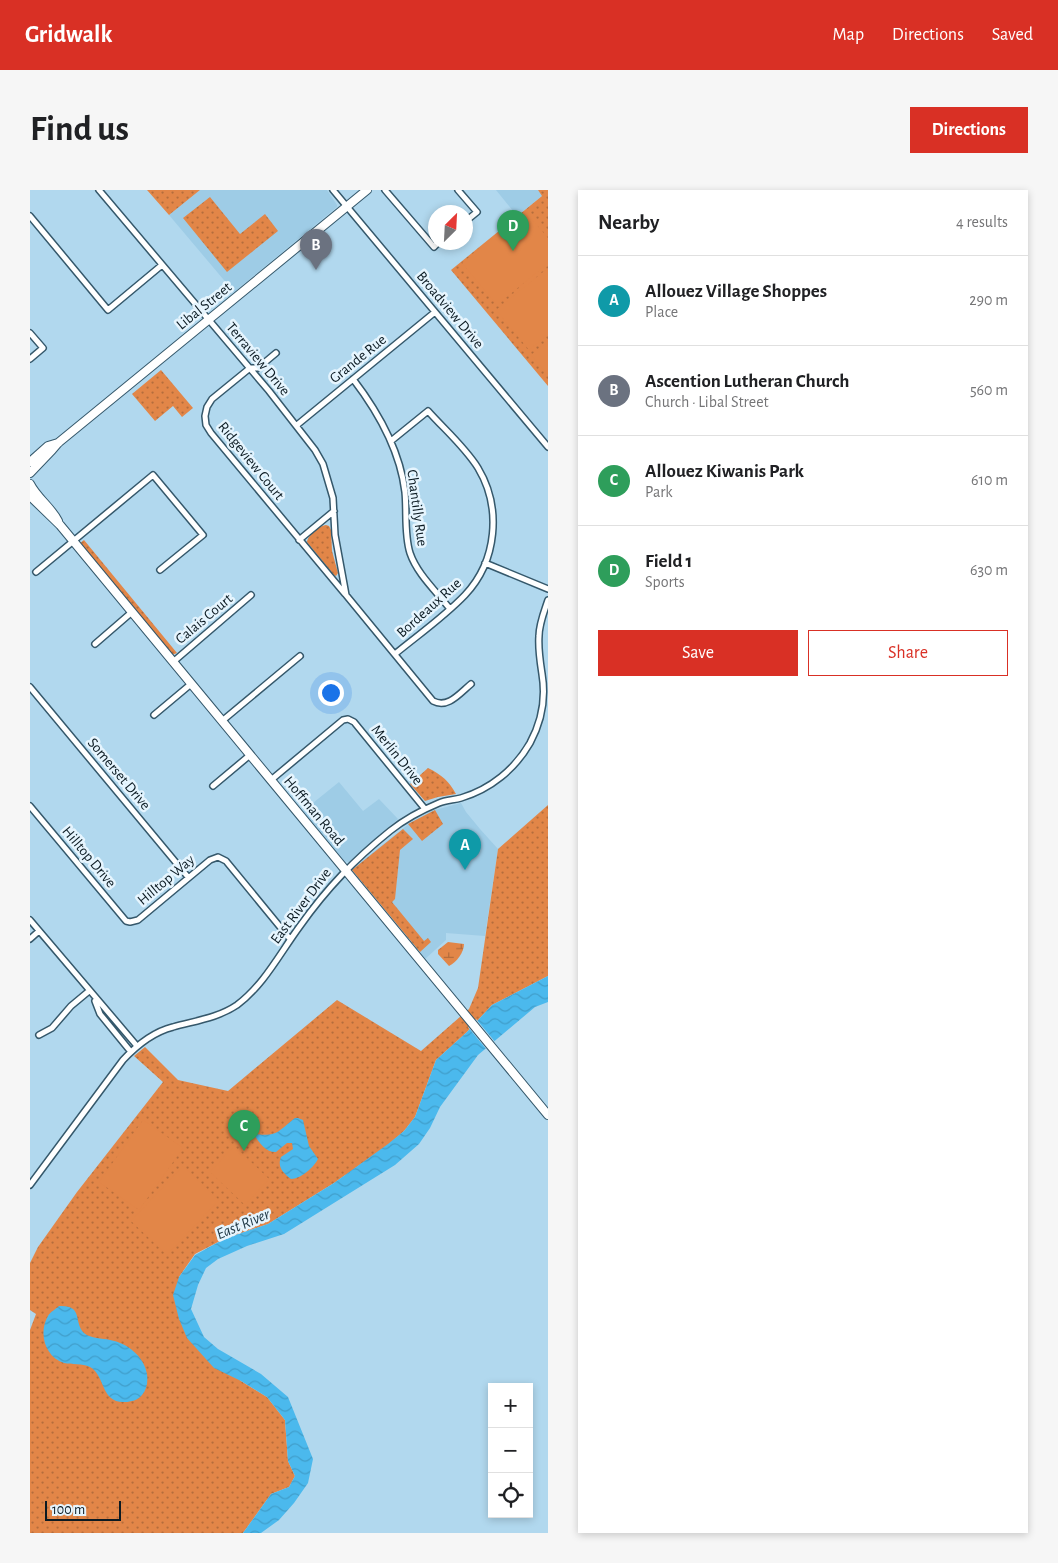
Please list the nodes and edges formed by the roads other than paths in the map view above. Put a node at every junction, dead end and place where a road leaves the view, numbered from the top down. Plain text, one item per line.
1 (99, 190) edge
2 (333, 190) edge
3 (367, 190) edge
4 (385, 190) edge
5 (458, 190) edge
6 (470, 205) edge
7 (347, 207) junction
8 (30, 216) edge
9 (428, 240) edge
10 (162, 265) junction
11 (435, 312) junction
12 (209, 320) junction
13 (30, 333) edge
14 (276, 353) dead end
15 (30, 359) edge
16 (250, 368) junction
17 (353, 379) junction
18 (297, 425) junction
19 (391, 441) junction
20 (58, 443) junction
21 (548, 447) edge
22 (30, 462) edge
23 (30, 473) edge
24 (30, 484) edge
25 (30, 496) edge
26 (334, 511) junction
27 (60, 525) junction
28 (299, 540) junction
29 (73, 541) junction
30 (485, 563) junction
31 (160, 570) dead end
32 (36, 572) dead end
33 (548, 589) edge
34 (252, 595) dead end
35 (346, 595) junction
36 (548, 600) edge
37 (450, 609) junction
38 (132, 612) junction
39 (94, 644) dead end
40 (395, 654) junction
41 (300, 656) dead end
42 (173, 662) junction
43 (545, 670) edge
44 (191, 684) junction
45 (471, 684) dead end
46 (30, 687) edge
47 (154, 715) dead end
48 (222, 721) junction
49 (250, 754) junction
50 (271, 780) junction
51 (213, 786) dead end
52 (30, 806) edge
53 (425, 809) junction
54 (345, 870) junction
55 (188, 877) junction
56 (30, 920) edge
57 (130, 922) joint
58 (39, 931) junction
59 (30, 939) edge
60 (290, 939) junction
61 (89, 991) junction
62 (94, 998) junction
63 (39, 1036) dead end
64 (136, 1046) junction
65 (131, 1052) junction
66 (548, 1115) edge
67 (30, 1184) edge

1 - 10 street, Terraview Drive
2 - 7 street, Broadview Drive
3 - 7 street, Libal Street
4 - 9 street
5 - 6 street
7 - 11 street, Broadview Drive
7 - 12 street, Libal Street
8 - 10 street
10 - 12 street, Terraview Drive
11 - 17 street, Grande Rue
11 - 21 street, Broadview Drive
12 - 16 street, Terraview Drive
12 - 20 street, Libal Street
13 - 15 street
14 - 16 street, Ridgeview Court
16 - 18 street, Terraview Drive
16 - 28 street, Ridgeview Court
17 - 18 street, Grande Rue
17 - 19 street, Chantilly Rue
18 - 26 street, Terraview Drive
19 - 30 street, Bordeaux Rue
19 - 37 street, Chantilly Rue
20 - 22 street, Libal Street
20 - 23 street, Libal Street
24 - 27 street, Hoffman Road
25 - 27 street, Hoffman Road
26 - 28 street
26 - 35 street, Terraview Drive
27 - 29 street, Hoffman Road
28 - 35 street, Ridgeview Court
29 - 31 street
29 - 32 street
29 - 38 street, Hoffman Road
30 - 33 street
30 - 37 street, Bordeaux Rue
34 - 42 street, Calais Court
35 - 40 street, Terraview Drive
36 - 43 street, East River Drive
37 - 40 street, Bordeaux Rue
38 - 39 street
38 - 42 street, Hoffman Road
40 - 45 street, Terraview Drive
41 - 48 street
42 - 44 street, Hoffman Road
43 - 53 street, East River Drive
44 - 47 street
44 - 48 street, Hoffman Road
46 - 55 street, Somerset Drive
48 - 49 street, Hoffman Road
49 - 50 street, Hoffman Road
49 - 51 street
50 - 53 street, Merlin Drive
50 - 54 street, Hoffman Road
52 - 57 street, Hilltop Drive
53 - 54 street, East River Drive
54 - 60 street, East River Drive
54 - 66 street, Hoffman Road
55 - 57 street, Hilltop Way
55 - 60 street, Hilltop Way
56 - 58 street
58 - 59 street
58 - 61 street
60 - 64 street, East River Drive
61 - 62 street
61 - 63 street
62 - 64 street
62 - 65 street
64 - 65 street, East River Drive
65 - 67 street, East River Drive

